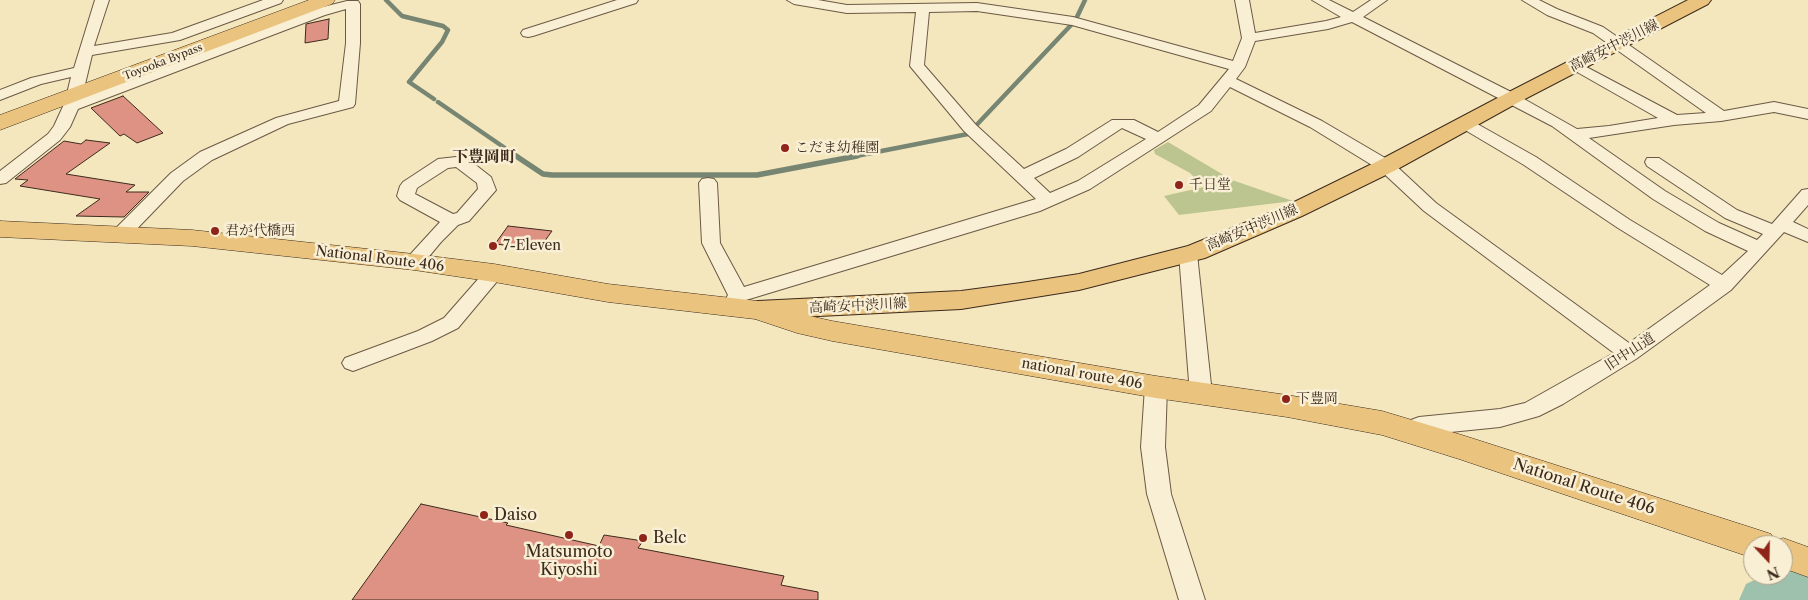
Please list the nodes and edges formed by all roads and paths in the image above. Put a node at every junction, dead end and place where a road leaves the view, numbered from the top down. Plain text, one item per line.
1 (102, 0) edge
2 (276, 0) edge
3 (300, 0) edge
4 (631, 0) edge
5 (794, 0) edge
6 (1242, 0) edge
7 (1319, 0) edge
8 (1380, 0) edge
9 (1529, 0) edge
10 (1702, 0) edge
11 (323, 1) edge
12 (354, 4) junction
13 (883, 4) edge
14 (923, 7) junction
15 (1352, 18) junction
16 (528, 33) dead end
17 (1249, 38) junction
18 (1618, 43) junction
19 (85, 52) junction
20 (1575, 65) junction
21 (1233, 74) junction
22 (76, 89) junction
23 (0, 95) edge
24 (1512, 98) junction
25 (0, 111) edge
26 (1808, 114) edge
27 (1721, 116) junction
28 (1674, 120) junction
29 (0, 123) edge
30 (1466, 124) junction
31 (1573, 134) junction
32 (1160, 139) junction
33 (1653, 162) dead end
34 (1386, 166) junction
35 (1022, 177) junction
36 (0, 179) edge
37 (708, 183) dead end
38 (1808, 194) edge
39 (1048, 201) junction
40 (452, 220) dead end
41 (1778, 228) junction
42 (0, 230) edge
43 (121, 234) junction
44 (1808, 236) edge
45 (1760, 249) junction
46 (1188, 254) junction
47 (414, 262) junction
48 (494, 273) junction
49 (1724, 285) junction
50 (742, 304) junction
51 (1629, 354) junction
52 (353, 363) dead end
53 (1156, 387) junction
54 (1202, 394) junction
55 (1408, 430) junction
56 (1743, 540) edge
57 (1192, 600) edge

1 - 19 street
2 - 19 street
3 - 22 highway, Toyooka Bypass
4 - 16 street
5 - 13 street
6 - 17 street
7 - 15 street
8 - 15 street
9 - 18 street
10 - 18 main road, 高崎安中渋川線
11 - 12 street
11 - 22 highway, Toyooka Bypass
12 - 22 street
12 - 43 street
13 - 14 street
14 - 21 street
14 - 35 street
15 - 17 street
15 - 24 street
17 - 21 street
18 - 20 main road, 高崎安中渋川線
18 - 27 street
19 - 22 street
20 - 24 main road, 高崎安中渋川線
20 - 28 street
21 - 32 street
21 - 34 street
22 - 23 street
22 - 25 highway, Toyooka Bypass
22 - 29 highway, Toyooka Bypass
22 - 36 street
24 - 30 main road, 高崎安中渋川線
24 - 31 street
26 - 27 street
27 - 28 street
28 - 31 street
30 - 34 main road, 高崎安中渋川線
30 - 49 street
31 - 45 street
32 - 35 street
32 - 39 street
33 - 41 street
34 - 46 main road, 高崎安中渋川線
34 - 51 street
35 - 39 street
37 - 50 street
38 - 41 street, 旧中山道
39 - 50 street
40 - 47 street
41 - 44 street
41 - 45 street, 旧中山道
42 - 43 highway, National Route 406
43 - 47 highway, National Route 406
45 - 49 street, 旧中山道
46 - 50 main road, 高崎安中渋川線
46 - 54 street
47 - 48 highway, National Route 406
48 - 50 highway, National Route 406
48 - 52 street
49 - 51 street, 旧中山道
50 - 53 highway, national route 406
51 - 55 street, 旧中山道
53 - 54 highway, national route 406
53 - 57 street
54 - 55 highway, national route 406
55 - 56 highway, National Route 406

